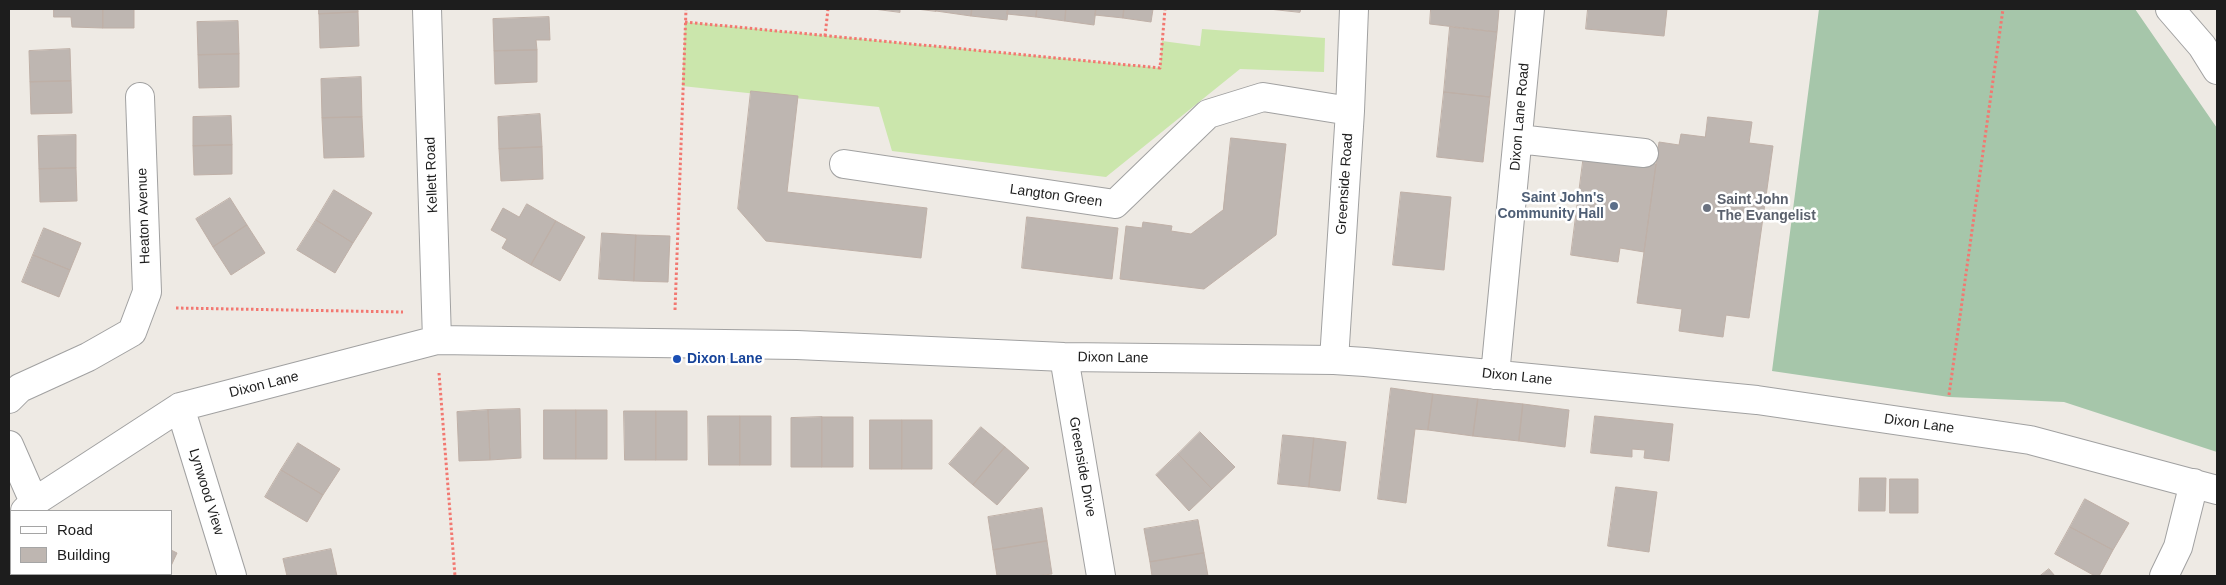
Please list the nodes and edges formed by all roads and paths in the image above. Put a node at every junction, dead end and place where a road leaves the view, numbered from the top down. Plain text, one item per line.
1 (427, 9) edge
2 (686, 9) edge
3 (828, 9) edge
4 (1165, 9) edge
5 (1354, 9) edge
6 (1530, 9) edge
7 (2003, 9) edge
8 (2170, 9) edge
9 (685, 22) junction
10 (825, 36) junction
11 (2217, 70) edge
12 (140, 97) dead end
13 (1350, 111) junction
14 (1518, 139) junction
15 (1644, 153) dead end
16 (844, 164) dead end
17 (436, 312) junction
18 (136, 320) junction
19 (436, 340) junction
20 (673, 344) junction
21 (1064, 357) junction
22 (1334, 360) junction
23 (1495, 375) junction
24 (9, 399) edge
25 (180, 407) junction
26 (1944, 428) junction
27 (9, 445) edge
28 (2206, 486) edge
29 (29, 507) edge
30 (232, 576) edge
31 (454, 576) edge
32 (1101, 576) edge
33 (2164, 576) edge

1 - 17 street, Kellett Road
2 - 9 path
3 - 10 path
4 - 10 path
5 - 13 street, Greenside Road
6 - 14 street, Dixon Lane Road
7 - 26 path
8 - 11 street
9 - 10 path
9 - 20 path
12 - 18 street, Heaton Avenue
13 - 16 street, Langton Green
13 - 22 street, Greenside Road
14 - 15 street
14 - 23 street, Dixon Lane Road
17 - 18 path
17 - 19 street, Kellett Road
18 - 24 street
19 - 20 street, Dixon Lane
19 - 25 street, Dixon Lane
19 - 31 path
20 - 21 street, Dixon Lane
21 - 22 street, Dixon Lane
21 - 32 street, Greenside Drive
22 - 23 street, Dixon Lane
23 - 26 street, Dixon Lane
25 - 29 street, Dixon Lane
25 - 30 street, Lynwood View
26 - 28 street, Dixon Lane
27 - 29 street, Dixon Lane
28 - 33 street

